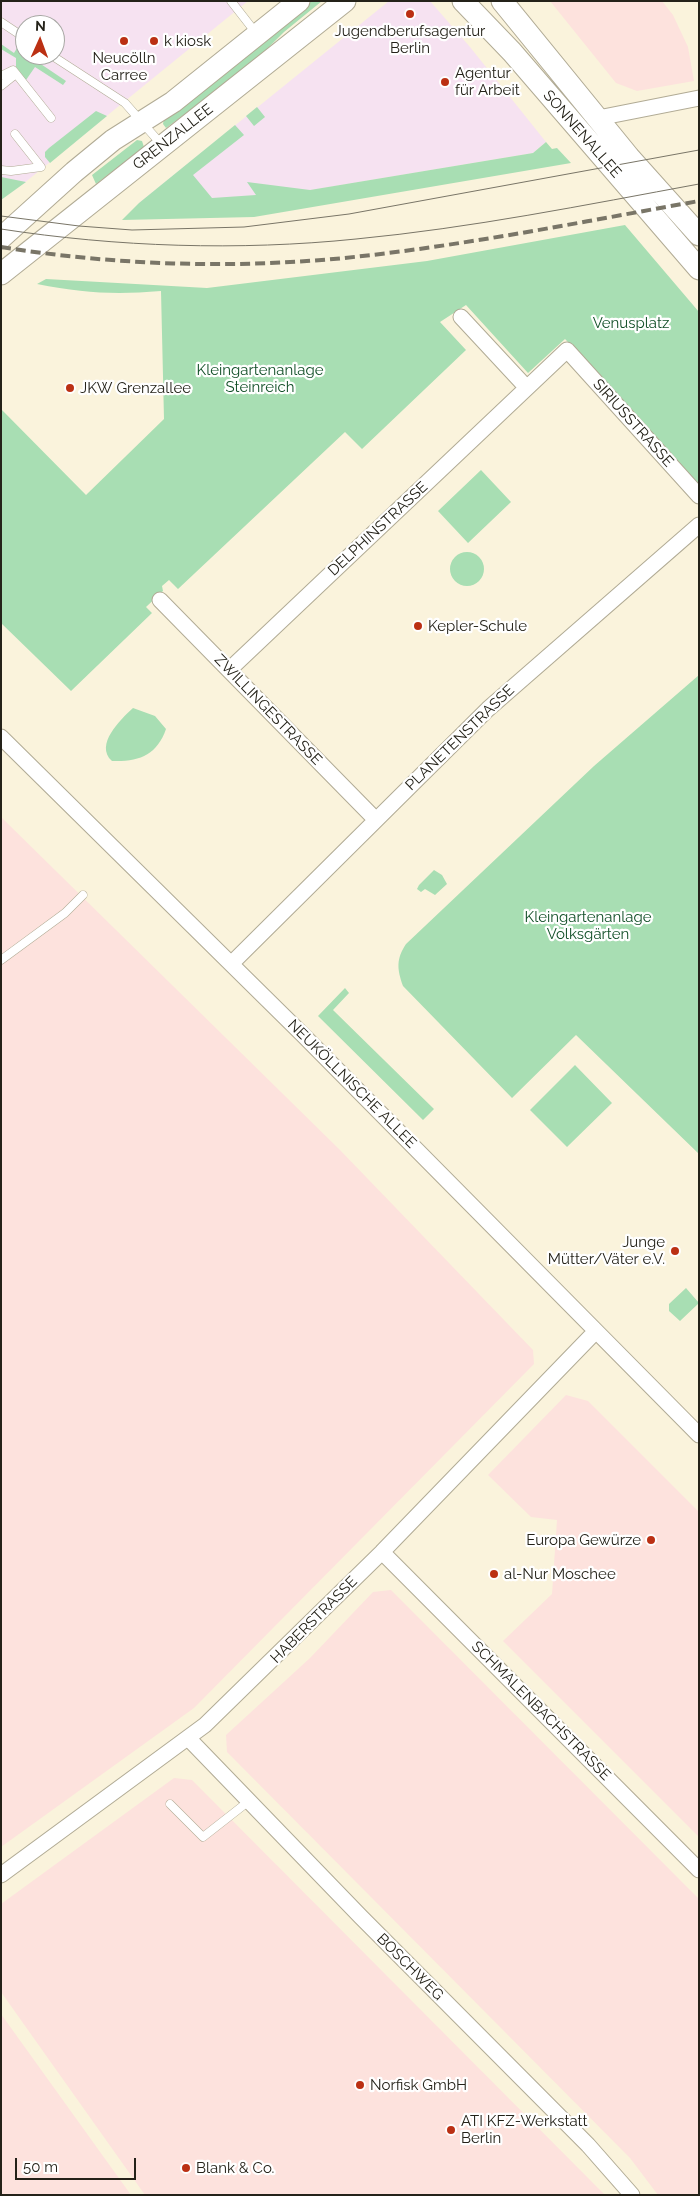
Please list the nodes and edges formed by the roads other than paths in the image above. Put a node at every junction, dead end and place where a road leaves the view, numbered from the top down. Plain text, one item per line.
1 (231, 1) edge
2 (299, 1) edge
3 (346, 1) edge
4 (463, 1) edge
5 (502, 1) edge
6 (1, 22) edge
7 (15, 31) edge
8 (257, 34) junction
9 (65, 64) edge
10 (16, 74) junction
11 (1, 76) edge
12 (1, 86) edge
13 (699, 98) edge
14 (51, 118) dead end
15 (598, 118) junction
16 (142, 122) junction
17 (15, 134) dead end
18 (162, 145) junction
19 (1, 170) edge
20 (74, 172) junction
21 (95, 198) junction
22 (699, 235) edge
23 (1, 238) edge
24 (699, 269) edge
25 (1, 274) edge
26 (461, 317) dead end
27 (568, 350) joint
28 (527, 388) junction
29 (699, 496) edge
30 (699, 525) edge
31 (160, 600) dead end
32 (229, 670) junction
33 (1, 737) edge
34 (376, 820) junction
35 (83, 895) dead end
36 (1, 960) edge
37 (232, 964) junction
38 (596, 1331) junction
39 (699, 1435) edge
40 (382, 1552) junction
41 (188, 1739) junction
42 (249, 1801) junction
43 (170, 1804) dead end
44 (699, 1870) edge
45 (1, 1875) edge
46 (632, 2195) edge

1 - 8 lane
2 - 8 main road, GRENZALLEE
3 - 18 main road, GRENZALLEE
4 - 24 main road, SONNENALLEE
5 - 15 main road, SONNENALLEE
6 - 7 lane
8 - 16 main road, GRENZALLEE
9 - 16 lane
10 - 11 lane
10 - 12 lane
10 - 14 lane
13 - 15 street
15 - 22 main road, SONNENALLEE
16 - 18 lane
16 - 20 main road, GRENZALLEE
17 - 19 lane
18 - 21 main road, GRENZALLEE
20 - 21 main road
20 - 23 main road, GRENZALLEE
21 - 25 main road, GRENZALLEE
26 - 28 street
27 - 28 street, DELPHINSTRASSE
27 - 29 street, SIRIUSSTRASSE
28 - 32 street, DELPHINSTRASSE
30 - 34 street, PLANETENSTRASSE
31 - 32 street, ZWILLINGESTRASSE
32 - 34 street, ZWILLINGESTRASSE
33 - 37 street, NEUKÖLLNISCHE ALLEE
34 - 37 street, PLANETENSTRASSE
35 - 36 lane
37 - 38 street, NEUKÖLLNISCHE ALLEE
38 - 39 street, NEUKÖLLNISCHE ALLEE
38 - 40 street, HABERSTRASSE
40 - 41 street, HABERSTRASSE
40 - 44 street, SCHMALENBACHSTRASSE
41 - 42 street, BOSCHWEG
41 - 45 street, HABERSTRASSE
42 - 43 lane
42 - 46 street, BOSCHWEG

